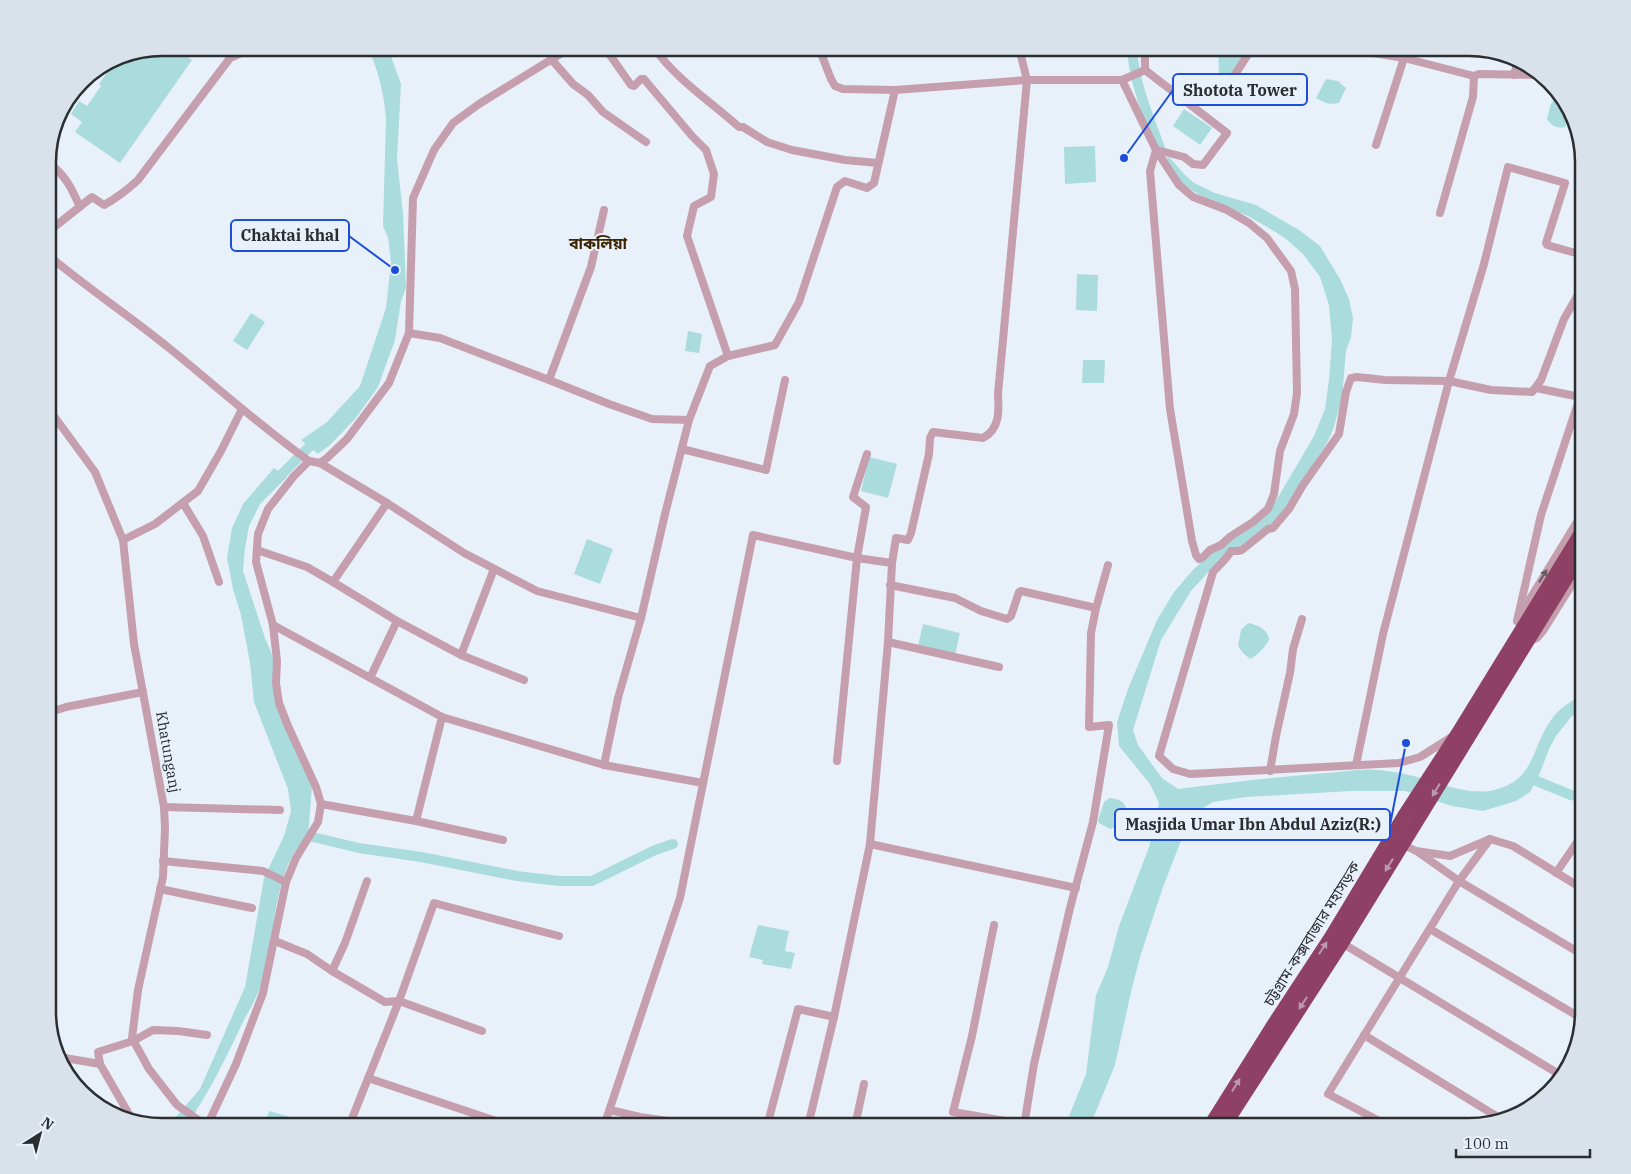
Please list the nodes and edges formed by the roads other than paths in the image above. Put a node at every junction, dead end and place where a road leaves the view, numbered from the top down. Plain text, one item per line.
1 (234, 56) edge
2 (558, 56) edge
3 (611, 56) edge
4 (660, 56) edge
5 (822, 56) edge
6 (1021, 56) edge
7 (1145, 56) edge
8 (1247, 56) edge
9 (1391, 56) edge
10 (1402, 58) junction
11 (552, 60) junction
12 (1516, 67) edge
13 (1145, 70) junction
14 (1514, 75) junction
15 (1529, 75) edge
16 (1474, 76) junction
17 (1027, 80) junction
18 (1122, 80) junction
19 (1227, 87) dead end
20 (895, 90) junction
21 (646, 142) dead end
22 (1376, 145) dead end
23 (1156, 150) junction
24 (878, 163) junction
25 (56, 169) edge
26 (80, 207) junction
27 (604, 210) dead end
28 (1440, 213) dead end
29 (56, 226) edge
30 (1575, 253) edge
31 (56, 262) edge
32 (1575, 301) edge
33 (409, 333) junction
34 (728, 356) junction
35 (549, 380) junction
36 (785, 380) dead end
37 (1449, 381) junction
38 (1536, 388) junction
39 (1575, 396) edge
40 (242, 409) junction
41 (1575, 418) edge
42 (56, 420) edge
43 (689, 420) junction
44 (682, 449) junction
45 (867, 454) dead end
46 (307, 459) junction
47 (320, 463) junction
48 (183, 503) junction
49 (387, 503) junction
50 (1575, 526) edge
51 (123, 540) junction
52 (1575, 545) edge
53 (256, 550) junction
54 (857, 558) junction
55 (892, 563) junction
56 (1575, 563) edge
57 (1108, 565) dead end
58 (494, 568) junction
59 (1575, 580) edge
60 (219, 582) dead end
61 (334, 582) junction
62 (890, 585) junction
63 (1096, 608) junction
64 (641, 618) junction
65 (1302, 619) dead end
66 (397, 621) junction
67 (273, 624) junction
68 (1521, 632) junction
69 (888, 642) junction
70 (461, 655) junction
71 (999, 667) dead end
72 (370, 678) junction
73 (524, 680) dead end
74 (143, 692) junction
75 (56, 710) edge
76 (442, 717) junction
77 (1460, 730) junction
78 (1452, 754) junction
79 (837, 761) dead end
80 (604, 765) junction
81 (1356, 765) junction
82 (1270, 771) junction
83 (703, 783) junction
84 (322, 804) junction
85 (164, 807) junction
86 (280, 810) dead end
87 (1410, 820) junction
88 (416, 821) junction
89 (1490, 839) junction
90 (503, 840) dead end
91 (870, 844) junction
92 (1402, 844) junction
93 (1575, 845) edge
94 (1416, 851) junction
95 (164, 861) junction
96 (1556, 873) junction
97 (368, 881) dead end
98 (1458, 881) junction
99 (286, 882) junction
100 (1575, 884) edge
101 (1076, 888) junction
102 (160, 889) junction
103 (252, 908) dead end
104 (994, 925) dead end
105 (1430, 929) junction
106 (558, 936) dead end
107 (275, 941) junction
108 (1342, 943) junction
109 (1575, 950) edge
110 (332, 971) junction
111 (1399, 978) junction
112 (399, 1002) junction
113 (1575, 1014) edge
114 (834, 1017) junction
115 (482, 1031) dead end
116 (207, 1035) dead end
117 (1364, 1035) junction
118 (133, 1041) junction
119 (67, 1057) edge
120 (100, 1064) junction
121 (1252, 1072) junction
122 (1556, 1072) edge
123 (368, 1078) junction
124 (864, 1084) dead end
125 (610, 1110) junction
126 (128, 1112) edge
127 (1494, 1115) edge
128 (196, 1118) edge
129 (209, 1118) edge
130 (352, 1118) edge
131 (487, 1118) edge
132 (607, 1118) edge
133 (647, 1118) edge
134 (769, 1118) edge
135 (810, 1118) edge
136 (857, 1118) edge
137 (986, 1118) edge
138 (1025, 1118) edge
139 (1216, 1118) edge
140 (1228, 1118) edge
141 (1373, 1118) edge

1 - 26 street
2 - 11 street
3 - 34 street
4 - 24 street
5 - 20 street
6 - 17 street
7 - 13 street
8 - 19 street
9 - 10 street
10 - 16 street
10 - 22 street
11 - 21 street
11 - 33 street
12 - 14 street
13 - 18 street
13 - 23 street
14 - 15 street
14 - 16 street
16 - 28 street
17 - 18 street
17 - 20 street
17 - 55 street
18 - 23 street
20 - 24 street
23 - 23 street
24 - 34 street
25 - 26 street
26 - 29 street
27 - 35 street
30 - 37 street
31 - 40 street
32 - 38 street
33 - 35 street
33 - 47 street
34 - 43 street
35 - 43 street
36 - 44 street
37 - 38 street
37 - 81 street
37 - 82 street
38 - 39 street
40 - 46 street
40 - 48 street
41 - 68 street
42 - 51 street, Khatunganj
43 - 44 street
44 - 64 street
45 - 54 street
46 - 47 street
46 - 53 street
47 - 49 street
48 - 51 street
48 - 60 street
49 - 58 street
49 - 61 street
68 -> 50 street
51 - 74 street, Khatunganj
52 - 68 highway, চট্টগ্রাম-কক্সবাজার মহাসড়ক
53 - 61 street
53 - 67 street
54 - 55 street
54 - 79 street
54 - 83 street
55 - 62 street
56 - 68 highway, চট্টগ্রাম-কক্সবাজার মহাসড়ক
57 - 63 street
58 - 64 street
58 - 70 street
59 - 68 street
61 - 66 street
62 - 63 street
62 - 69 street
63 - 101 street
64 - 80 street
65 - 82 street
66 - 70 street
66 - 72 street
67 - 72 street
67 - 84 street
68 - 77 highway, চট্টগ্রাম-কক্সবাজার মহাসড়ক
68 - 78 highway, চট্টগ্রাম-কক্সবাজার মহাসড়ক
69 - 71 street
69 - 91 street
70 - 73 street
72 - 76 street
74 - 75 street
74 - 85 street, Khatunganj
76 - 80 street
76 - 88 street
77 - 78 highway, চট্টগ্রাম-কক্সবাজার মহাসড়ক
77 - 81 street
78 - 87 highway, চট্টগ্রাম-কক্সবাজার মহাসড়ক
80 - 83 street
81 - 82 street
83 - 125 street
84 - 88 street
84 - 99 street
85 - 86 street
85 - 95 street, Khatunganj
87 - 92 highway, চট্টগ্রাম-কক্সবাজার মহাসড়ক
121 -> 87 highway, চট্টগ্রাম-কক্সবাজার মহাসড়ক
88 - 90 street
89 - 94 street
89 - 96 street
89 - 98 street
91 - 101 street
91 - 114 street
92 - 94 street
92 -> 108 highway, চট্টগ্রাম-কক্সবাজার মহাসড়ক
93 - 96 street
94 - 98 street
95 - 99 street
95 - 102 street, Khatunganj
96 - 100 street
97 - 110 street
98 - 105 street
98 - 109 street
99 - 107 street
101 - 138 street
102 - 103 street
102 - 118 street, Khatunganj
104 - 137 street
105 - 111 street
105 - 113 street
106 - 112 street
107 - 110 street
107 - 129 street
108 - 111 street
108 -> 121 highway, চট্টগ্রাম-কক্সবাজার মহাসড়ক
110 - 112 street
111 - 117 street
111 - 122 street
112 - 115 street
112 - 123 street
114 - 134 street
114 - 135 street
116 - 118 street
117 - 127 street
117 - 141 street
118 - 120 street
118 - 128 street
119 - 120 street
120 - 126 street
139 -> 121 highway, চট্টগ্রাম-কক্সবাজার মহাসড়ক
121 - 140 highway, চট্টগ্রাম-কক্সবাজার মহাসড়ক
123 - 130 street
123 - 131 street
124 - 136 street
125 - 132 street
125 - 133 street

